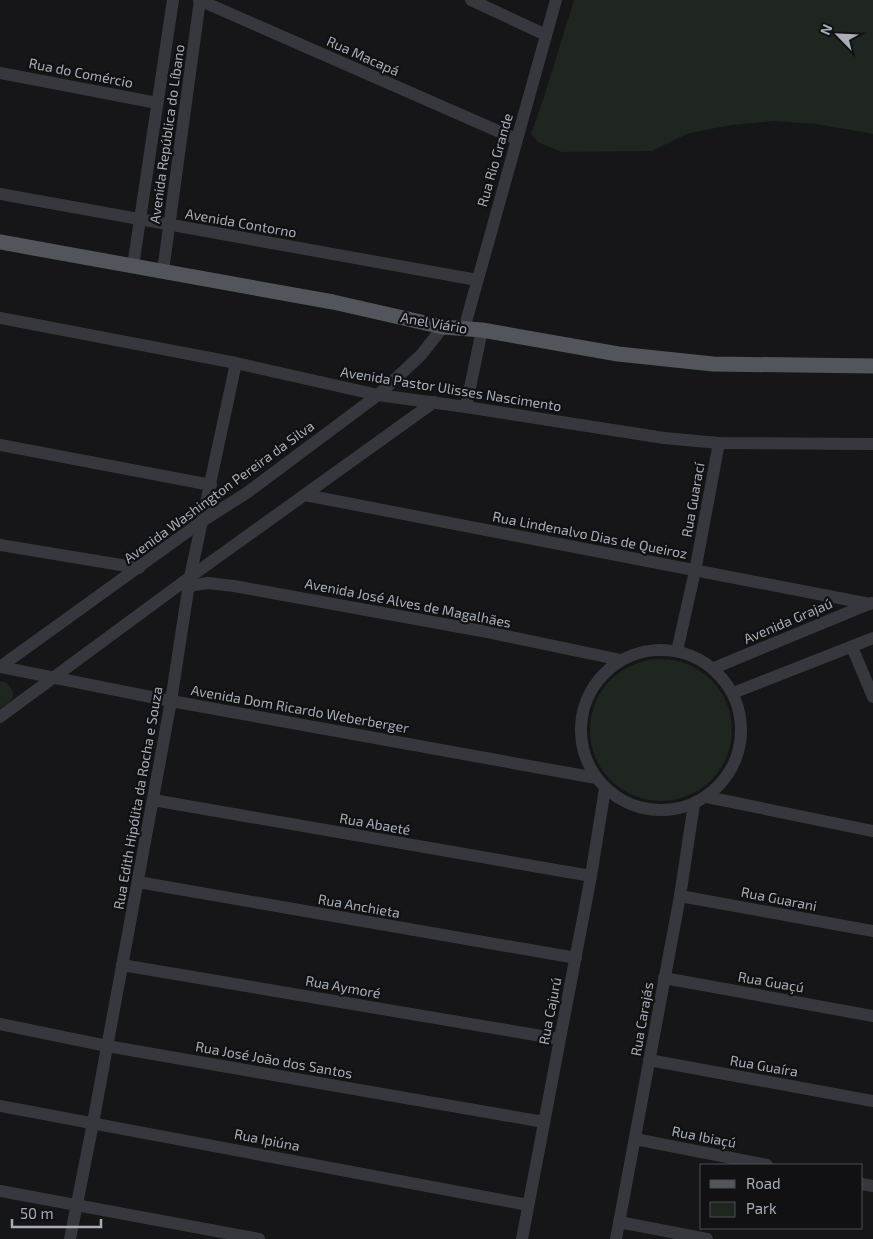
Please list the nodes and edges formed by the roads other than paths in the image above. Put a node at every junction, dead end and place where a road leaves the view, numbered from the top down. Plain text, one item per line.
1 (172, 0) edge
2 (200, 0) edge
3 (471, 0) edge
4 (556, 0) edge
5 (546, 35) junction
6 (0, 73) edge
7 (157, 103) junction
8 (516, 139) junction
9 (0, 194) edge
10 (140, 220) junction
11 (170, 225) junction
12 (0, 242) edge
13 (133, 266) junction
14 (163, 271) junction
15 (477, 280) junction
16 (0, 318) edge
17 (443, 327) junction
18 (464, 329) junction
19 (482, 330) junction
20 (236, 363) junction
21 (873, 366) edge
22 (378, 395) junction
23 (434, 402) junction
24 (466, 407) junction
25 (719, 442) junction
26 (873, 444) edge
27 (0, 445) edge
28 (210, 486) junction
29 (305, 495) junction
30 (201, 522) junction
31 (0, 545) edge
32 (138, 568) junction
33 (695, 570) junction
34 (189, 581) junction
35 (871, 603) edge
36 (873, 638) edge
37 (852, 647) junction
38 (677, 651) junction
39 (621, 660) junction
40 (0, 667) edge
41 (714, 668) junction
42 (54, 678) junction
43 (733, 693) junction
44 (873, 697) edge
45 (171, 702) junction
46 (0, 717) edge
47 (596, 778) junction
48 (606, 789) junction
49 (707, 797) junction
50 (153, 800) junction
51 (694, 804) junction
52 (873, 831) edge
53 (591, 876) junction
54 (138, 882) junction
55 (680, 896) junction
56 (873, 931) edge
57 (576, 958) junction
58 (122, 965) junction
59 (664, 978) junction
60 (873, 1016) edge
61 (0, 1024) edge
62 (560, 1039) junction
63 (107, 1046) junction
64 (650, 1060) junction
65 (873, 1101) edge
66 (0, 1106) edge
67 (544, 1122) junction
68 (93, 1123) junction
69 (635, 1139) junction
70 (761, 1164) edge
71 (0, 1191) edge
72 (528, 1205) junction
73 (76, 1206) junction
74 (619, 1222) junction
75 (70, 1239) edge
76 (259, 1239) edge
77 (522, 1239) edge
78 (616, 1239) edge
79 (707, 1239) edge

1 - 7 street, Avenida República do Líbano
2 - 8 street, Rua Macapá
2 - 11 street, Avenida República do Líbano
3 - 5 street
4 - 5 street, Rua Rio Grande
5 - 8 street, Rua Rio Grande
6 - 7 street, Rua do Comércio
7 - 10 street, Avenida República do Líbano
8 - 15 street, Rua Rio Grande
9 - 10 street, Avenida Contorno
10 - 11 street, Avenida Contorno
10 - 13 street, Avenida República do Líbano
11 - 14 street, Avenida República do Líbano
11 - 15 street, Avenida Contorno
12 - 13 main road, Anel Viário
13 - 14 main road, Anel Viário
14 - 17 main road, Anel Viário
15 - 18 street, Rua Rio Grande
16 - 20 street, Avenida Pastor Ulisses Nascimento
17 - 18 main road, Anel Viário
17 - 22 street, Avenida Washington Pereira da Silva
18 - 19 main road, Anel Viário
19 - 21 main road, Anel Viário
19 - 24 street
20 - 22 street, Avenida Pastor Ulisses Nascimento
20 - 28 street, Rua Edith Hipólita da Rocha e Souza
22 - 23 street, Avenida Pastor Ulisses Nascimento
22 - 30 street, Avenida Washington Pereira da Silva
23 - 24 street, Avenida Pastor Ulisses Nascimento
23 - 29 street
24 - 25 street, Avenida Pastor Ulisses Nascimento
25 - 26 street, Avenida Pastor Ulisses Nascimento
25 - 33 street, Rua Guarací
27 - 28 street
28 - 30 street, Rua Edith Hipólita da Rocha e Souza
29 - 33 street, Rua Lindenalvo Dias de Queiroz
29 - 34 street
30 - 32 street, Avenida Washington Pereira da Silva
30 - 34 street, Rua Edith Hipólita da Rocha e Souza
31 - 32 street
32 - 40 street, Avenida Washington Pereira da Silva
33 - 35 street, Rua Lindenalvo Dias de Queiroz
33 - 38 street, Rua Guarací
34 - 39 street, Avenida José Alves de Magalhães
34 - 42 street
34 - 45 street, Rua Edith Hipólita da Rocha e Souza
35 - 41 street, Avenida Grajaú
36 - 37 street
37 - 43 street
37 - 44 street
38 - 39 street
38 - 41 street
39 - 47 street
40 - 42 street, Avenida Dom Ricardo Weberberger
41 - 43 street
42 - 45 street, Avenida Dom Ricardo Weberberger
42 - 46 street
43 - 49 street
45 - 47 street, Avenida Dom Ricardo Weberberger
45 - 50 street, Rua Edith Hipólita da Rocha e Souza
47 - 48 street
48 - 51 street
48 - 53 street, Rua Cajurú
49 - 51 street
49 - 52 street
50 - 53 street, Rua Abaeté
50 - 54 street, Rua Edith Hipólita da Rocha e Souza
51 - 55 street, Rua Carajás
53 - 57 street, Rua Cajurú
54 - 57 street, Rua Anchieta
54 - 58 street, Rua Edith Hipólita da Rocha e Souza
55 - 56 street, Rua Guarani
55 - 59 street, Rua Carajás
57 - 62 street, Rua Cajurú
58 - 62 street, Rua Aymoré
58 - 63 street, Rua Edith Hipólita da Rocha e Souza
59 - 60 street, Rua Guaçú
59 - 64 street, Rua Carajás
61 - 63 street, Rua José João dos Santos
62 - 67 street, Rua Cajurú
63 - 67 street, Rua José João dos Santos
63 - 68 street, Rua Edith Hipólita da Rocha e Souza
64 - 65 street, Rua Guaíra
64 - 69 street, Rua Carajás
66 - 68 street, Rua Ipiúna
67 - 72 street, Rua Cajurú
68 - 72 street, Rua Ipiúna
68 - 73 street, Rua Edith Hipólita da Rocha e Souza
69 - 70 street, Rua Ibiaçú
69 - 74 street, Rua Carajás
71 - 73 street
72 - 77 street, Rua Cajurú
73 - 75 street, Rua Edith Hipólita da Rocha e Souza
73 - 76 street
74 - 78 street, Rua Carajás
74 - 79 street

